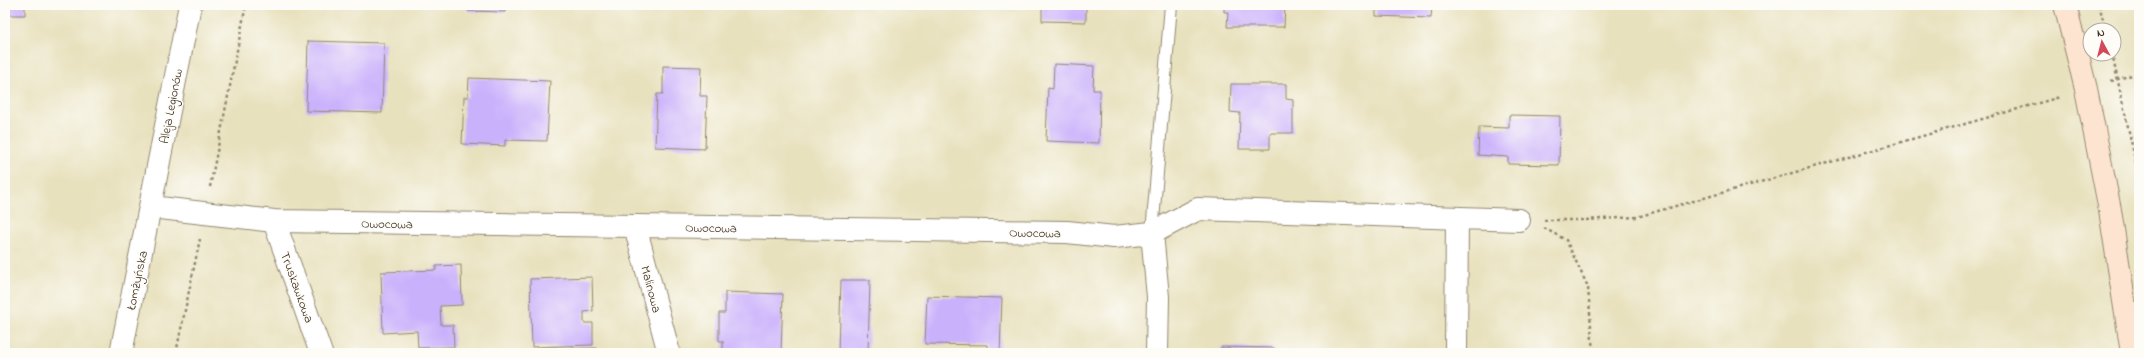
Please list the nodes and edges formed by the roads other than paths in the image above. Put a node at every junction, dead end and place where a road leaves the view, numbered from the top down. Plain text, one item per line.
1 (190, 5) edge
2 (1171, 5) edge
3 (2065, 5) edge
4 (150, 207) junction
5 (1457, 219) junction
6 (1519, 220) road end
7 (274, 221) junction
8 (635, 226) junction
9 (1152, 233) junction
10 (121, 353) edge
11 (322, 353) edge
12 (669, 353) edge
13 (1157, 353) edge
14 (1456, 353) edge
15 (2132, 353) edge

1 - 4 street, Aleja Legionów
2 - 9 lane
3 - 15 main road
4 - 7 street, Owocowa
4 - 10 street, Łomżyńska
5 - 6 street
5 - 9 street
5 - 14 street
7 - 8 street, Owocowa
7 - 11 street, Truskawkowa
8 - 9 street, Owocowa
8 - 12 street, Malinowa
9 - 13 street

